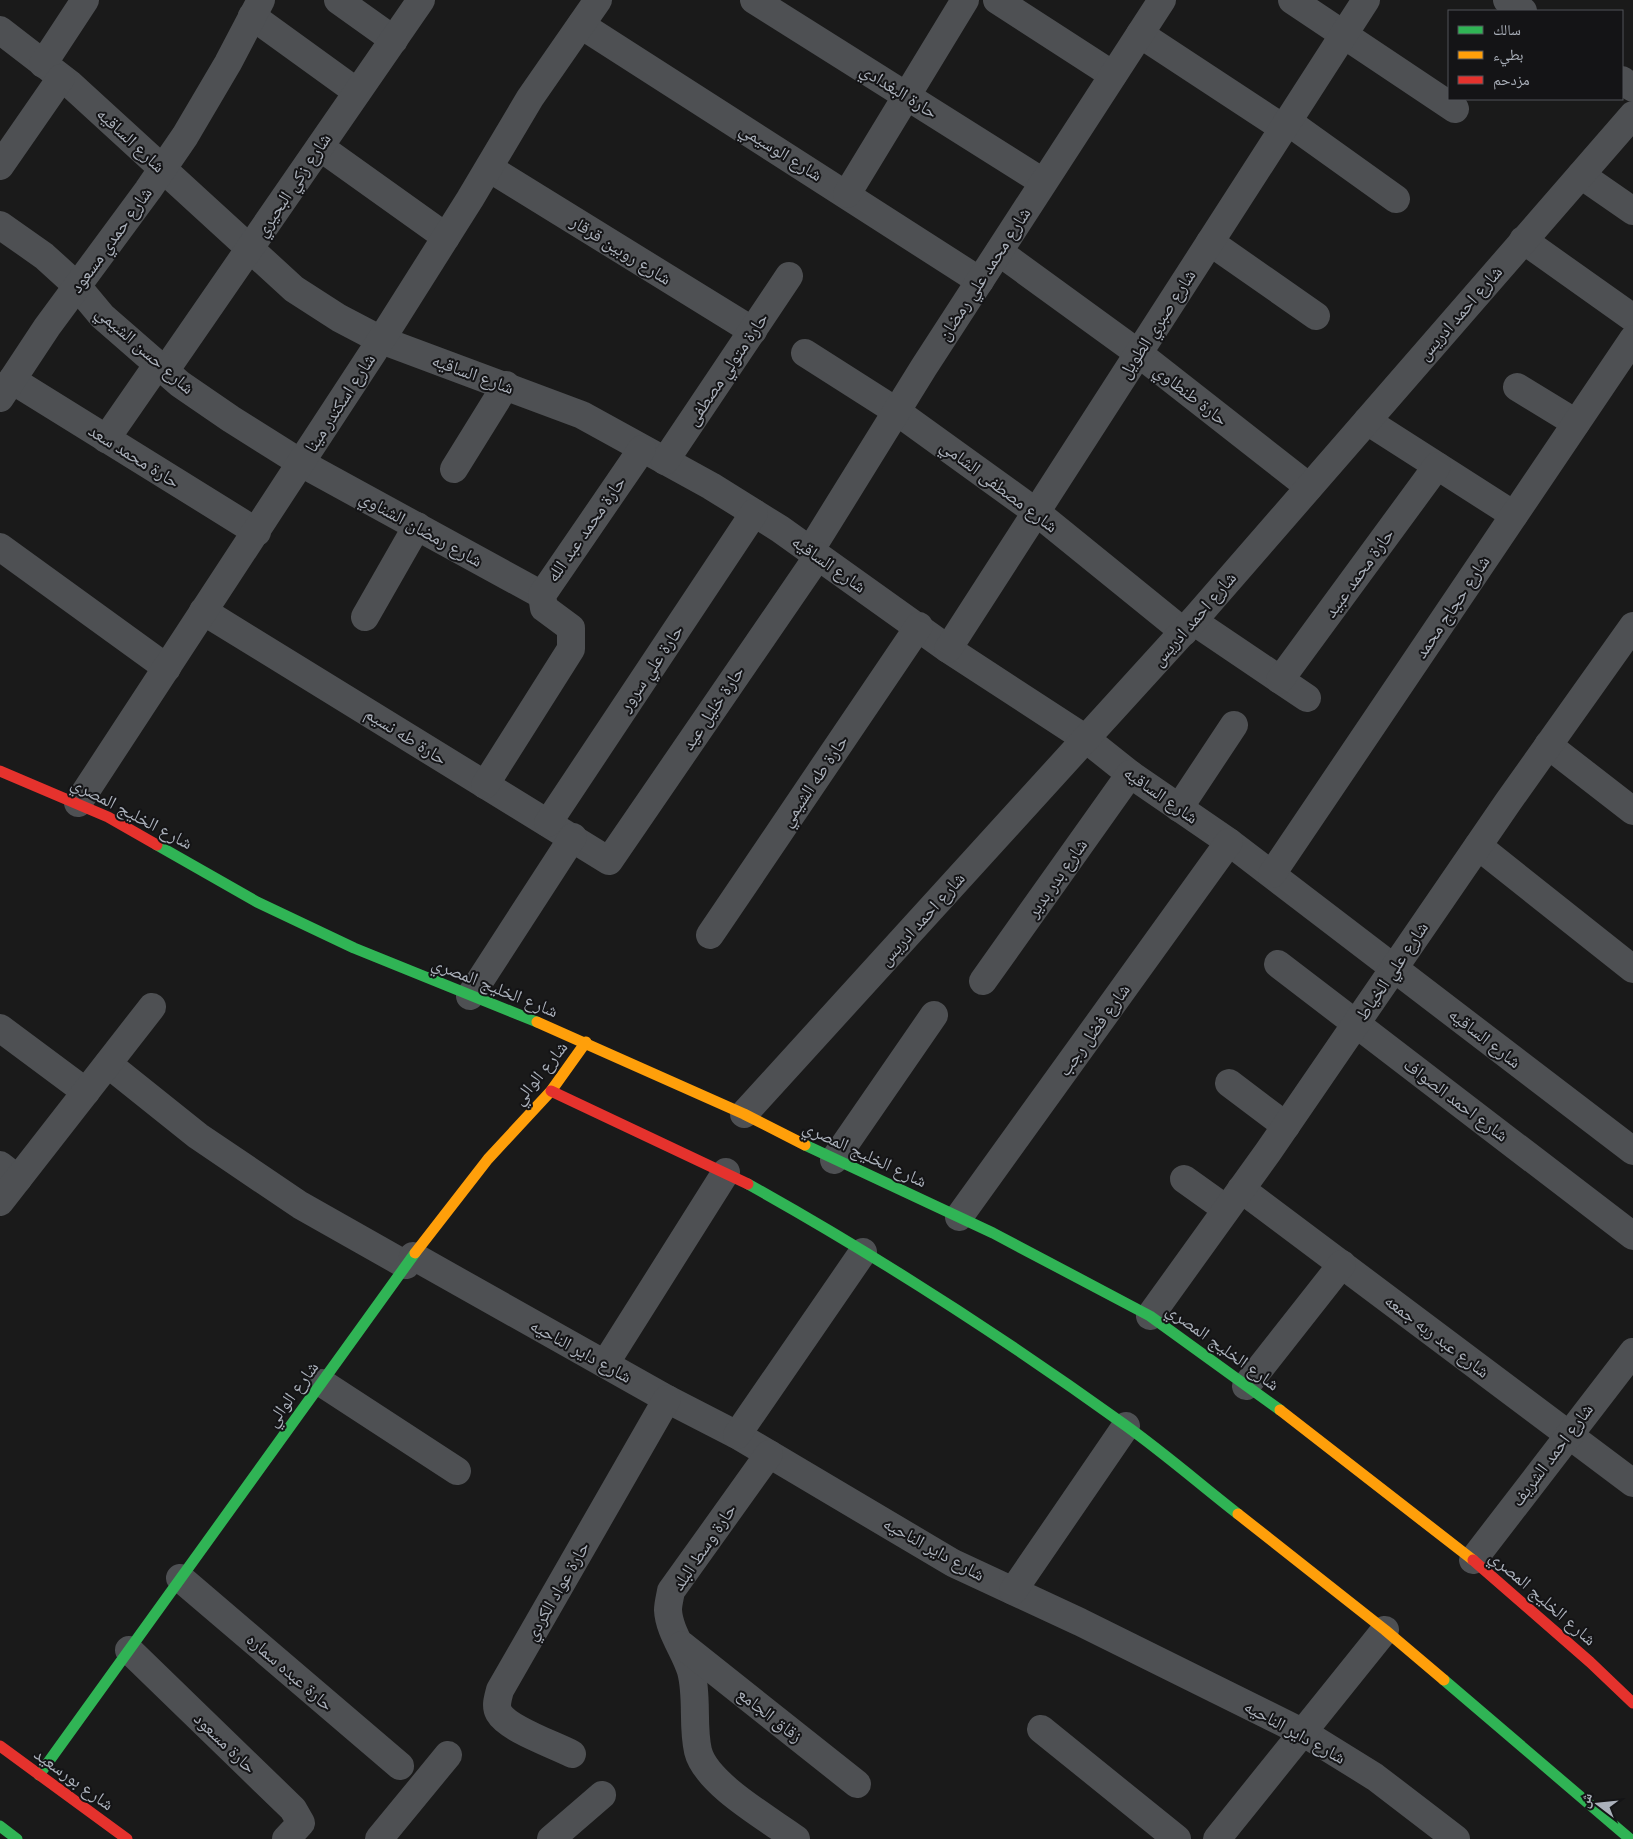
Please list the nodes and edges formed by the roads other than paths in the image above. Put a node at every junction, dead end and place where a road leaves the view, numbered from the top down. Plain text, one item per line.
1 (85, 0) edge
2 (338, 0) edge
3 (421, 0) edge
4 (754, 0) edge
5 (965, 0) edge
6 (997, 0) edge
7 (1162, 0) edge
8 (1292, 0) edge
9 (1366, 0) edge
10 (1507, 0) edge
11 (257, 8) edge
12 (587, 8) edge
13 (1522, 10) edge
14 (0, 30) edge
15 (1140, 34) junction
16 (1344, 34) junction
17 (394, 40) junction
18 (52, 71) junction
19 (1113, 75) junction
20 (357, 92) junction
21 (907, 96) junction
22 (1455, 108) dead end
23 (1633, 114) edge
24 (1285, 125) junction
25 (320, 147) junction
26 (0, 166) edge
27 (489, 168) junction
28 (162, 169) junction
29 (1581, 175) junction
30 (1043, 182) junction
31 (847, 194) junction
32 (1396, 199) dead end
33 (1633, 211) edge
34 (0, 225) edge
35 (446, 237) junction
36 (1523, 240) junction
37 (1210, 242) junction
38 (250, 249) junction
39 (999, 252) junction
40 (789, 276) dead end
41 (980, 281) junction
42 (77, 286) junction
43 (1316, 316) dead end
44 (1633, 318) edge
45 (752, 331) junction
46 (1633, 339) edge
47 (381, 340) junction
48 (805, 353) dead end
49 (1138, 353) junction
50 (162, 368) junction
51 (506, 385) junction
52 (1517, 387) dead end
53 (6, 389) edge
54 (896, 411) junction
55 (1367, 421) junction
56 (1576, 423) junction
57 (106, 439) junction
58 (654, 455) junction
59 (301, 463) junction
60 (1437, 466) junction
61 (454, 469) dead end
62 (1309, 487) junction
63 (1036, 512) junction
64 (754, 513) junction
65 (1514, 515) junction
66 (417, 526) junction
67 (256, 532) junction
68 (0, 547) edge
69 (814, 553) junction
70 (542, 596) junction
71 (203, 611) junction
72 (365, 617) dead end
73 (919, 626) junction
74 (1188, 626) junction
75 (1629, 640) edge
76 (948, 649) junction
77 (167, 668) junction
78 (1280, 680) junction
79 (1307, 698) dead end
80 (1234, 725) dead end
81 (1086, 740) junction
82 (1548, 745) junction
83 (0, 771) edge
84 (1130, 774) junction
85 (485, 784) junction
86 (78, 803) junction
87 (1178, 808) junction
88 (1633, 811) edge
89 (548, 823) junction
90 (573, 837) junction
91 (1229, 842) junction
92 (1478, 846) junction
93 (609, 860) joint
94 (1272, 874) junction
95 (710, 935) dead end
96 (1278, 964) dead end
97 (1394, 968) junction
98 (1633, 969) edge
99 (984, 981) dead end
100 (470, 996) junction
101 (152, 1007) dead end
102 (934, 1015) dead end
103 (1356, 1024) junction
104 (0, 1028) edge
105 (586, 1042) junction
106 (108, 1064) junction
107 (1229, 1084) dead end
108 (551, 1091) junction
109 (86, 1092) junction
110 (744, 1114) junction
111 (1286, 1126) junction
112 (1633, 1151) edge
113 (834, 1160) junction
114 (9, 1172) edge
115 (726, 1172) junction
116 (1184, 1178) dead end
117 (1234, 1198) junction
118 (0, 1202) edge
119 (958, 1217) junction
120 (1633, 1236) edge
121 (863, 1252) junction
122 (409, 1261) junction
123 (1342, 1264) junction
124 (1150, 1316) junction
125 (1633, 1352) edge
126 (605, 1364) junction
127 (322, 1383) junction
128 (1246, 1386) junction
129 (667, 1399) junction
130 (1126, 1426) junction
131 (1568, 1434) junction
132 (738, 1435) junction
133 (769, 1454) junction
134 (456, 1471) dead end
135 (1633, 1483) edge
136 (1473, 1560) junction
137 (180, 1578) junction
138 (1013, 1591) junction
139 (1385, 1630) junction
140 (682, 1645) junction
141 (129, 1650) junction
142 (1633, 1703) edge
143 (1041, 1729) dead end
144 (1304, 1733) junction
145 (0, 1746) edge
146 (572, 1754) dead end
147 (448, 1755) dead end
148 (400, 1766) dead end
149 (39, 1775) junction
150 (857, 1784) dead end
151 (602, 1795) dead end
152 (0, 1826) edge
153 (784, 1836) edge
154 (17, 1839) edge
155 (127, 1839) edge
156 (286, 1839) edge
157 (379, 1839) edge
158 (551, 1839) edge
159 (1177, 1839) edge
160 (1217, 1839) edge
161 (1456, 1839) edge
162 (1630, 1839) edge

1 - 18 street
2 - 17 street
3 - 17 street, شارع زكي البحيري
4 - 21 street, حارة البغدادي
5 - 21 street
6 - 19 street
7 - 15 street, شارع محمد علي رمضان
8 - 16 street
9 - 16 street, شارع صبري الطويل
10 - 13 street
11 - 20 street
11 - 28 street, شارع حمدي مسعود
12 - 27 street, شارع اسكندر مينا
12 - 31 street, شارع الوسيمي
14 - 18 street, شارع الساقيه
15 - 19 street, شارع محمد علي رمضان
15 - 24 street
16 - 22 street
16 - 24 street, شارع صبري الطويل
17 - 20 street, شارع زكي البحيري
18 - 26 street
18 - 28 street, شارع الساقيه
19 - 30 street, شارع محمد علي رمضان
20 - 25 street, شارع زكي البحيري
21 - 30 street, حارة البغدادي
21 - 31 street
23 - 29 street, شارع احمد ادريس
24 - 32 street
24 - 37 street, شارع صبري الطويل
25 - 35 street
25 - 38 street, شارع زكي البحيري
27 - 35 street, شارع اسكندر مينا
27 - 45 street, شارع روبين قرقار
28 - 38 street, شارع الساقيه
28 - 42 street, شارع حمدي مسعود
29 - 33 street
29 - 36 street, شارع احمد ادريس
30 - 39 street, شارع محمد علي رمضان
31 - 41 street, شارع الوسيمي
34 - 42 street, شارع حسن الشيمي
35 - 47 street, شارع اسكندر مينا
36 - 44 street
36 - 55 street, شارع احمد ادريس
37 - 43 street
37 - 49 street, شارع صبري الطويل
38 - 47 street, شارع الساقيه
38 - 50 street, شارع زكي البحيري
39 - 41 street, شارع محمد علي رمضان
39 - 49 street, حارة طنطاوي
40 - 45 street, حارة متولي مصطفى
41 - 54 street, شارع محمد علي رمضان
42 - 50 street, شارع حسن الشيمي
42 - 53 street, شارع حمدي مسعود
45 - 58 street, حارة متولي مصطفى
46 - 56 street, شارع حجاج محمد
47 - 51 street, شارع الساقيه
47 - 59 street, شارع اسكندر مينا
48 - 54 street, شارع مصطفى الشامي
49 - 62 street, حارة طنطاوي
49 - 63 street, شارع صبري الطويل
50 - 57 street, شارع زكي البحيري
50 - 59 street, شارع حسن الشيمي
51 - 58 street, شارع الساقيه
51 - 61 street
52 - 56 street
53 - 57 street, حارة محمد سعد
54 - 63 street, شارع مصطفى الشامي
54 - 69 street, شارع محمد علي رمضان
55 - 60 street
55 - 62 street, شارع احمد ادريس
56 - 65 street, شارع حجاج محمد
57 - 67 street, حارة محمد سعد
58 - 64 street, شارع الساقيه
58 - 70 street, حارة محمد عبد الله
59 - 66 street, شارع رمضان الشناوي
59 - 67 street, شارع اسكندر مينا
60 - 65 street
60 - 78 street, حارة محمد عبيد
62 - 74 street, شارع احمد ادريس
63 - 74 street, شارع مصطفى الشامي
63 - 76 street, شارع صبري الطويل
64 - 69 street, شارع الساقيه
64 - 89 street, حارة علي سرور
65 - 94 street, شارع حجاج محمد
66 - 70 street, شارع رمضان الشناوي
66 - 72 street
67 - 71 street, شارع اسكندر مينا
68 - 77 street
69 - 73 street, شارع الساقيه
69 - 93 street, حارة خليل عيد
70 - 85 street, حارة محمد عبد الله
71 - 77 street, شارع اسكندر مينا
71 - 85 street, حارة طه نسيم
73 - 76 street, شارع الساقيه
73 - 95 street, حارة طه الشيمي
74 - 78 street, شارع مصطفى الشامي
74 - 81 street, شارع احمد ادريس
75 - 82 street, شارع علي الخياط
76 - 81 street, شارع الساقيه
77 - 86 street, شارع اسكندر مينا
78 - 79 street, شارع مصطفى الشامي
80 - 87 street
81 - 84 street, شارع الساقيه
81 - 110 street, شارع احمد ادريس
82 - 88 street
82 - 92 street, شارع علي الخياط
83 - 86 main road, شارع الخليج المصري
84 - 87 street, شارع الساقيه
84 - 99 street, شارع بدر بدير
85 - 89 street, حارة طه نسيم
86 - 100 main road, شارع الخليج المصري
87 - 91 street, شارع الساقيه
89 - 90 street, حارة طه نسيم
90 - 93 street, حارة طه نسيم
90 - 100 street
91 - 94 street, شارع الساقيه
91 - 119 street, شارع فضل رجب
92 - 97 street, شارع علي الخياط
92 - 98 street
94 - 97 street, شارع الساقيه
96 - 103 street, شارع احمد الصواف
97 - 103 street, شارع علي الخياط
97 - 112 street, شارع الساقيه
100 - 105 main road, شارع الخليج المصري
101 - 106 street
102 - 113 street
103 - 111 street, شارع علي الخياط
103 - 120 street, شارع احمد الصواف
104 - 109 street
105 - 108 main road, شارع الوالي
105 - 110 main road, شارع الخليج المصري
106 - 109 street
106 - 122 street, شارع داير الناحيه
107 - 111 street
108 - 115 main road
108 - 122 main road, شارع الوالي
109 - 114 street
110 - 113 main road, شارع الخليج المصري
111 - 117 street, شارع علي الخياط
113 - 119 main road, شارع الخليج المصري
114 - 118 street
115 - 121 main road
115 - 126 street
116 - 117 street, شارع عبد ربه جمعه
117 - 123 street, شارع عبد ربه جمعه
117 - 124 street, شارع علي الخياط
119 - 124 main road, شارع الخليج المصري
121 - 130 main road
121 - 132 street
122 - 126 street, شارع داير الناحيه
122 - 127 main road, شارع الوالي
123 - 128 street
123 - 131 street, شارع عبد ربه جمعه
124 - 128 main road, شارع الخليج المصري
125 - 131 street, شارع احمد الشريف
126 - 129 street, شارع داير الناحيه
127 - 134 street
127 - 137 main road, شارع الوالي
128 - 136 main road, شارع الخليج المصري
129 - 132 street, شارع داير الناحيه
129 - 146 street, حارة عواد الكردي
130 - 138 street
130 - 139 main road
131 - 135 street, شارع عبد ربه جمعه
131 - 136 street, شارع احمد الشريف
132 - 133 street, شارع داير الناحيه
133 - 138 street, شارع داير الناحيه
133 - 140 street, حارة وسط البلد
136 - 142 main road, شارع الخليج المصري
137 - 141 main road, شارع الوالي
137 - 148 street, حارة عبده سماره
138 - 144 street, شارع داير الناحيه
139 - 144 street
139 - 162 main road
140 - 150 street, زقاق الجامع
140 - 153 street, حارة وسط البلد
141 - 149 main road, شارع الوالي
141 - 156 street, حارة مسعود
143 - 159 street
144 - 160 street
144 - 161 street, شارع داير الناحيه
145 - 149 main road, شارع بورسعيد
147 - 157 street
149 - 155 main road, شارع بورسعيد
151 - 158 street
152 - 154 main road

